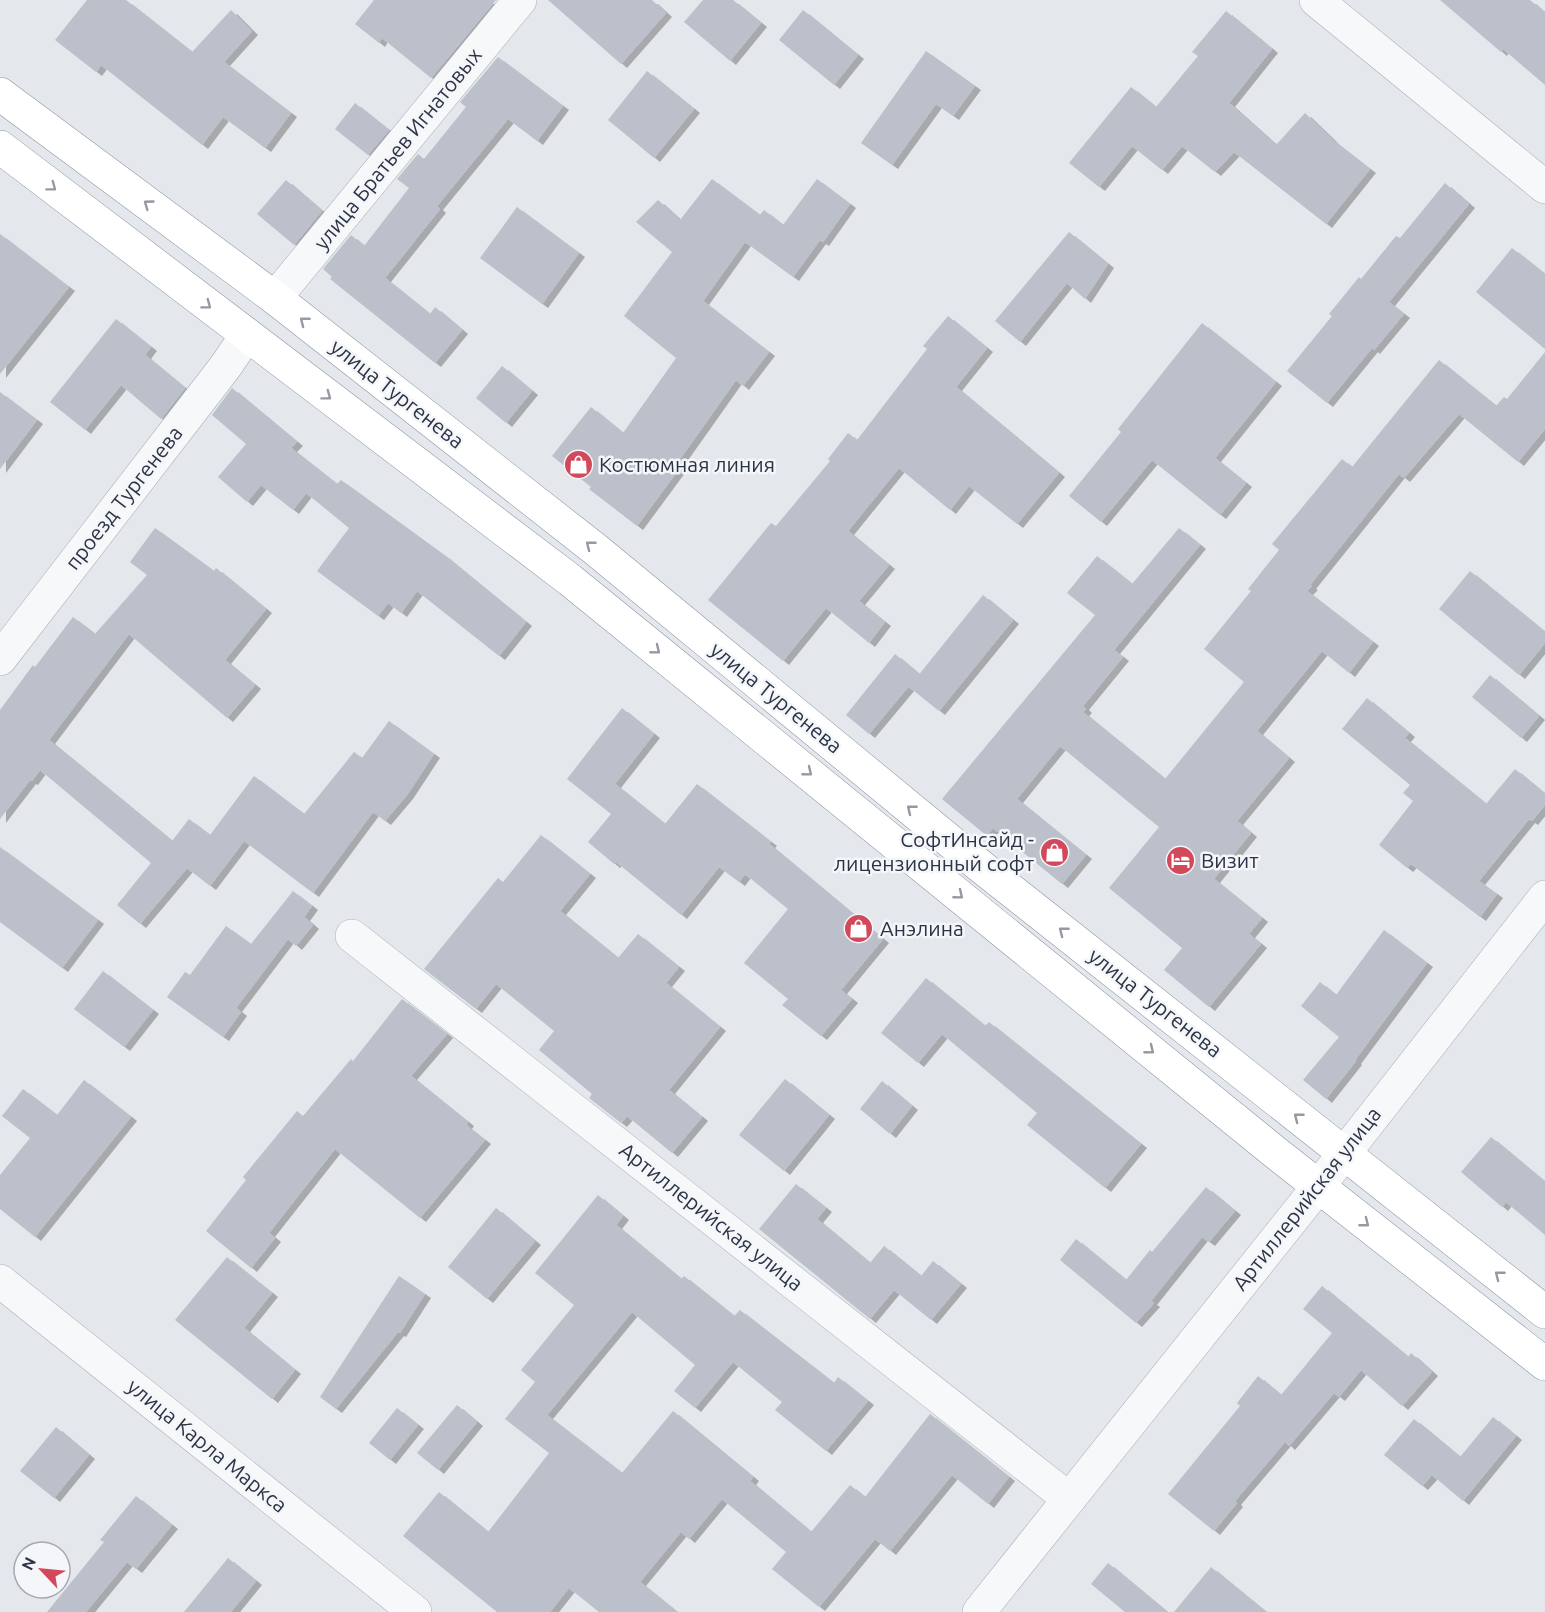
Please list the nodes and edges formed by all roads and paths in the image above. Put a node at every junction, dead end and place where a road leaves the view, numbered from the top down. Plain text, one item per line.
1 (520, 0) edge
2 (1316, 0) edge
3 (0, 94) edge
4 (0, 147) edge
5 (1545, 187) edge
6 (275, 298) junction
7 (247, 335) junction
8 (0, 659) edge
9 (1545, 897) edge
10 (352, 936) dead end
11 (1344, 1153) junction
12 (1318, 1187) junction
13 (0, 1281) edge
14 (1545, 1312) edge
15 (1545, 1364) edge
16 (1069, 1499) junction
17 (414, 1612) edge
18 (979, 1612) edge

1 - 6 street, улица Братьев Игнатовых
2 - 5 street
6 -> 3 highway, улица Тургенева
4 -> 7 highway, улица Тургенева
11 -> 6 highway, улица Тургенева
7 - 8 street, проезд Тургенева
7 -> 12 highway, улица Тургенева
9 - 11 street, Артиллерийская улица
10 - 16 street, Артиллерийская улица
11 - 12 street, Артиллерийская улица
14 -> 11 highway, улица Тургенева
12 -> 15 highway, улица Тургенева
12 - 16 street, Артиллерийская улица
13 - 17 street, улица Карла Маркса
16 - 18 street, Артиллерийская улица

